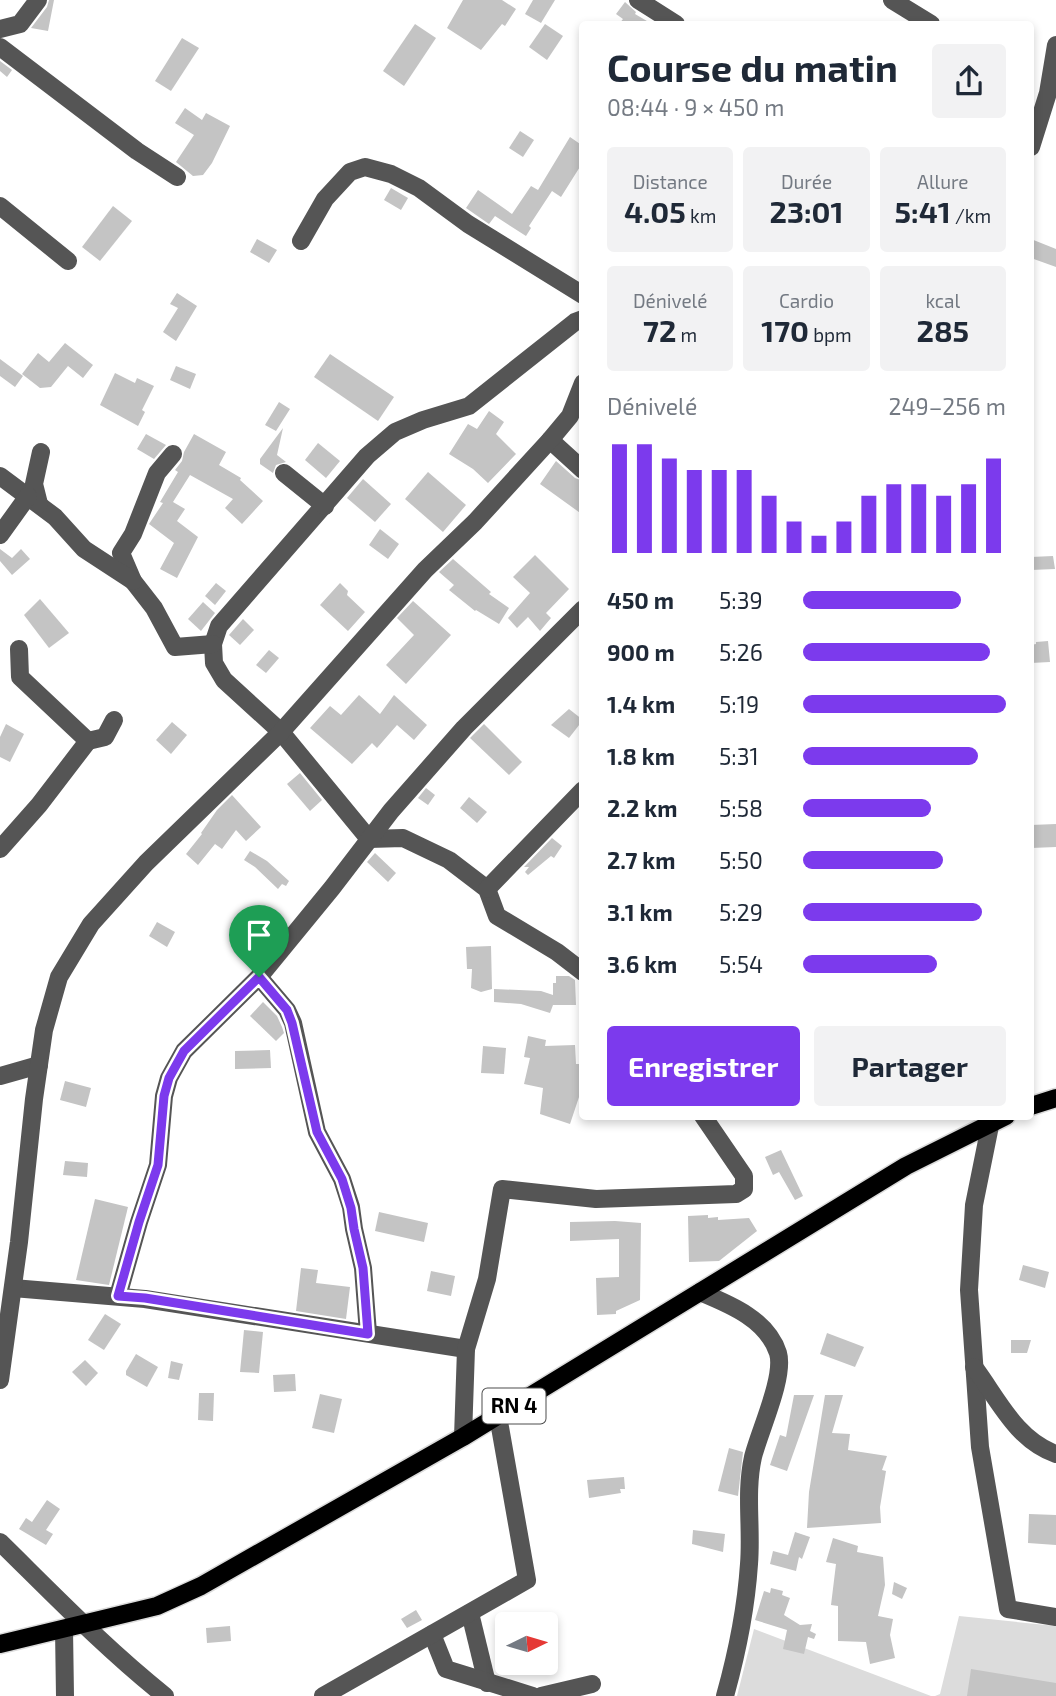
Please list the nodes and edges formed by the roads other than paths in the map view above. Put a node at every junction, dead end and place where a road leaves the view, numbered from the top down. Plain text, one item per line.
1 (38, 0) edge
2 (638, 0) edge
3 (892, 0) edge
4 (671, 21) edge
5 (926, 21) edge
6 (0, 29) edge
7 (1056, 45) edge
8 (0, 47) edge
9 (1045, 93) edge
10 (1034, 135) edge
11 (177, 177) dead end
12 (0, 206) edge
13 (301, 241) dead end
14 (68, 261) dead end
15 (579, 293) edge
16 (579, 320) edge
17 (579, 393) edge
18 (550, 440) junction
19 (41, 452) dead end
20 (173, 454) dead end
21 (579, 466) edge
22 (284, 473) dead end
23 (0, 476) edge
24 (33, 500) junction
25 (325, 506) junction
26 (0, 536) edge
27 (133, 581) junction
28 (579, 614) edge
29 (213, 644) junction
30 (19, 649) dead end
31 (114, 720) dead end
32 (281, 732) junction
33 (88, 741) junction
34 (579, 794) edge
35 (369, 839) junction
36 (0, 849) edge
37 (487, 889) junction
38 (579, 969) edge
39 (259, 977) junction
40 (39, 1065) junction
41 (0, 1076) edge
42 (1056, 1098) edge
43 (1034, 1105) edge
44 (706, 1120) edge
45 (994, 1120) edge
46 (996, 1120) edge
47 (13, 1288) junction
48 (700, 1292) junction
49 (118, 1296) junction
50 (368, 1334) junction
51 (466, 1349) junction
52 (974, 1367) junction
53 (0, 1380) edge
54 (498, 1416) junction
55 (463, 1437) junction
56 (1056, 1454) edge
57 (0, 1542) edge
58 (470, 1613) junction
59 (1056, 1617) edge
60 (84, 1625) junction
61 (64, 1629) junction
62 (432, 1634) junction
63 (0, 1644) edge
64 (487, 1683) junction
65 (592, 1684) dead end
66 (65, 1696) edge
67 (165, 1696) edge
68 (323, 1696) edge
69 (533, 1696) edge
70 (541, 1696) edge
71 (725, 1696) edge

1 - 6 street
2 - 4 street
3 - 5 street
7 - 9 street
8 - 11 street
9 - 10 street
12 - 14 street
13 - 15 street
16 - 25 street
17 - 18 street
18 - 21 street
18 - 32 street
19 - 24 street
20 - 27 street
22 - 25 street
23 - 24 street
24 - 26 street
24 - 27 street
25 - 29 street
27 - 29 street
28 - 35 street
29 - 32 street
30 - 33 street
31 - 33 street
32 - 35 street
32 - 40 street
33 - 36 street
34 - 37 street
35 - 37 street
35 - 39 street
37 - 38 street
39 - 49 street
39 - 50 street
40 - 41 street
40 - 47 street
42 - 43 main road
44 - 51 street
45 - 48 main road, RN 4
46 - 52 street
47 - 49 street
47 - 53 street
48 - 54 main road, RN 4
48 - 71 street
49 - 50 street
50 - 51 street
51 - 55 street
52 - 56 street
52 - 59 street
54 - 55 main road, RN 4
54 - 58 street
55 - 60 main road, RN 4
57 - 60 street
58 - 62 street
58 - 64 street
60 - 61 main road, RN 4
60 - 67 street
61 - 63 main road, RN 4
61 - 66 street
62 - 64 street
62 - 68 street
64 - 69 street
65 - 70 street

